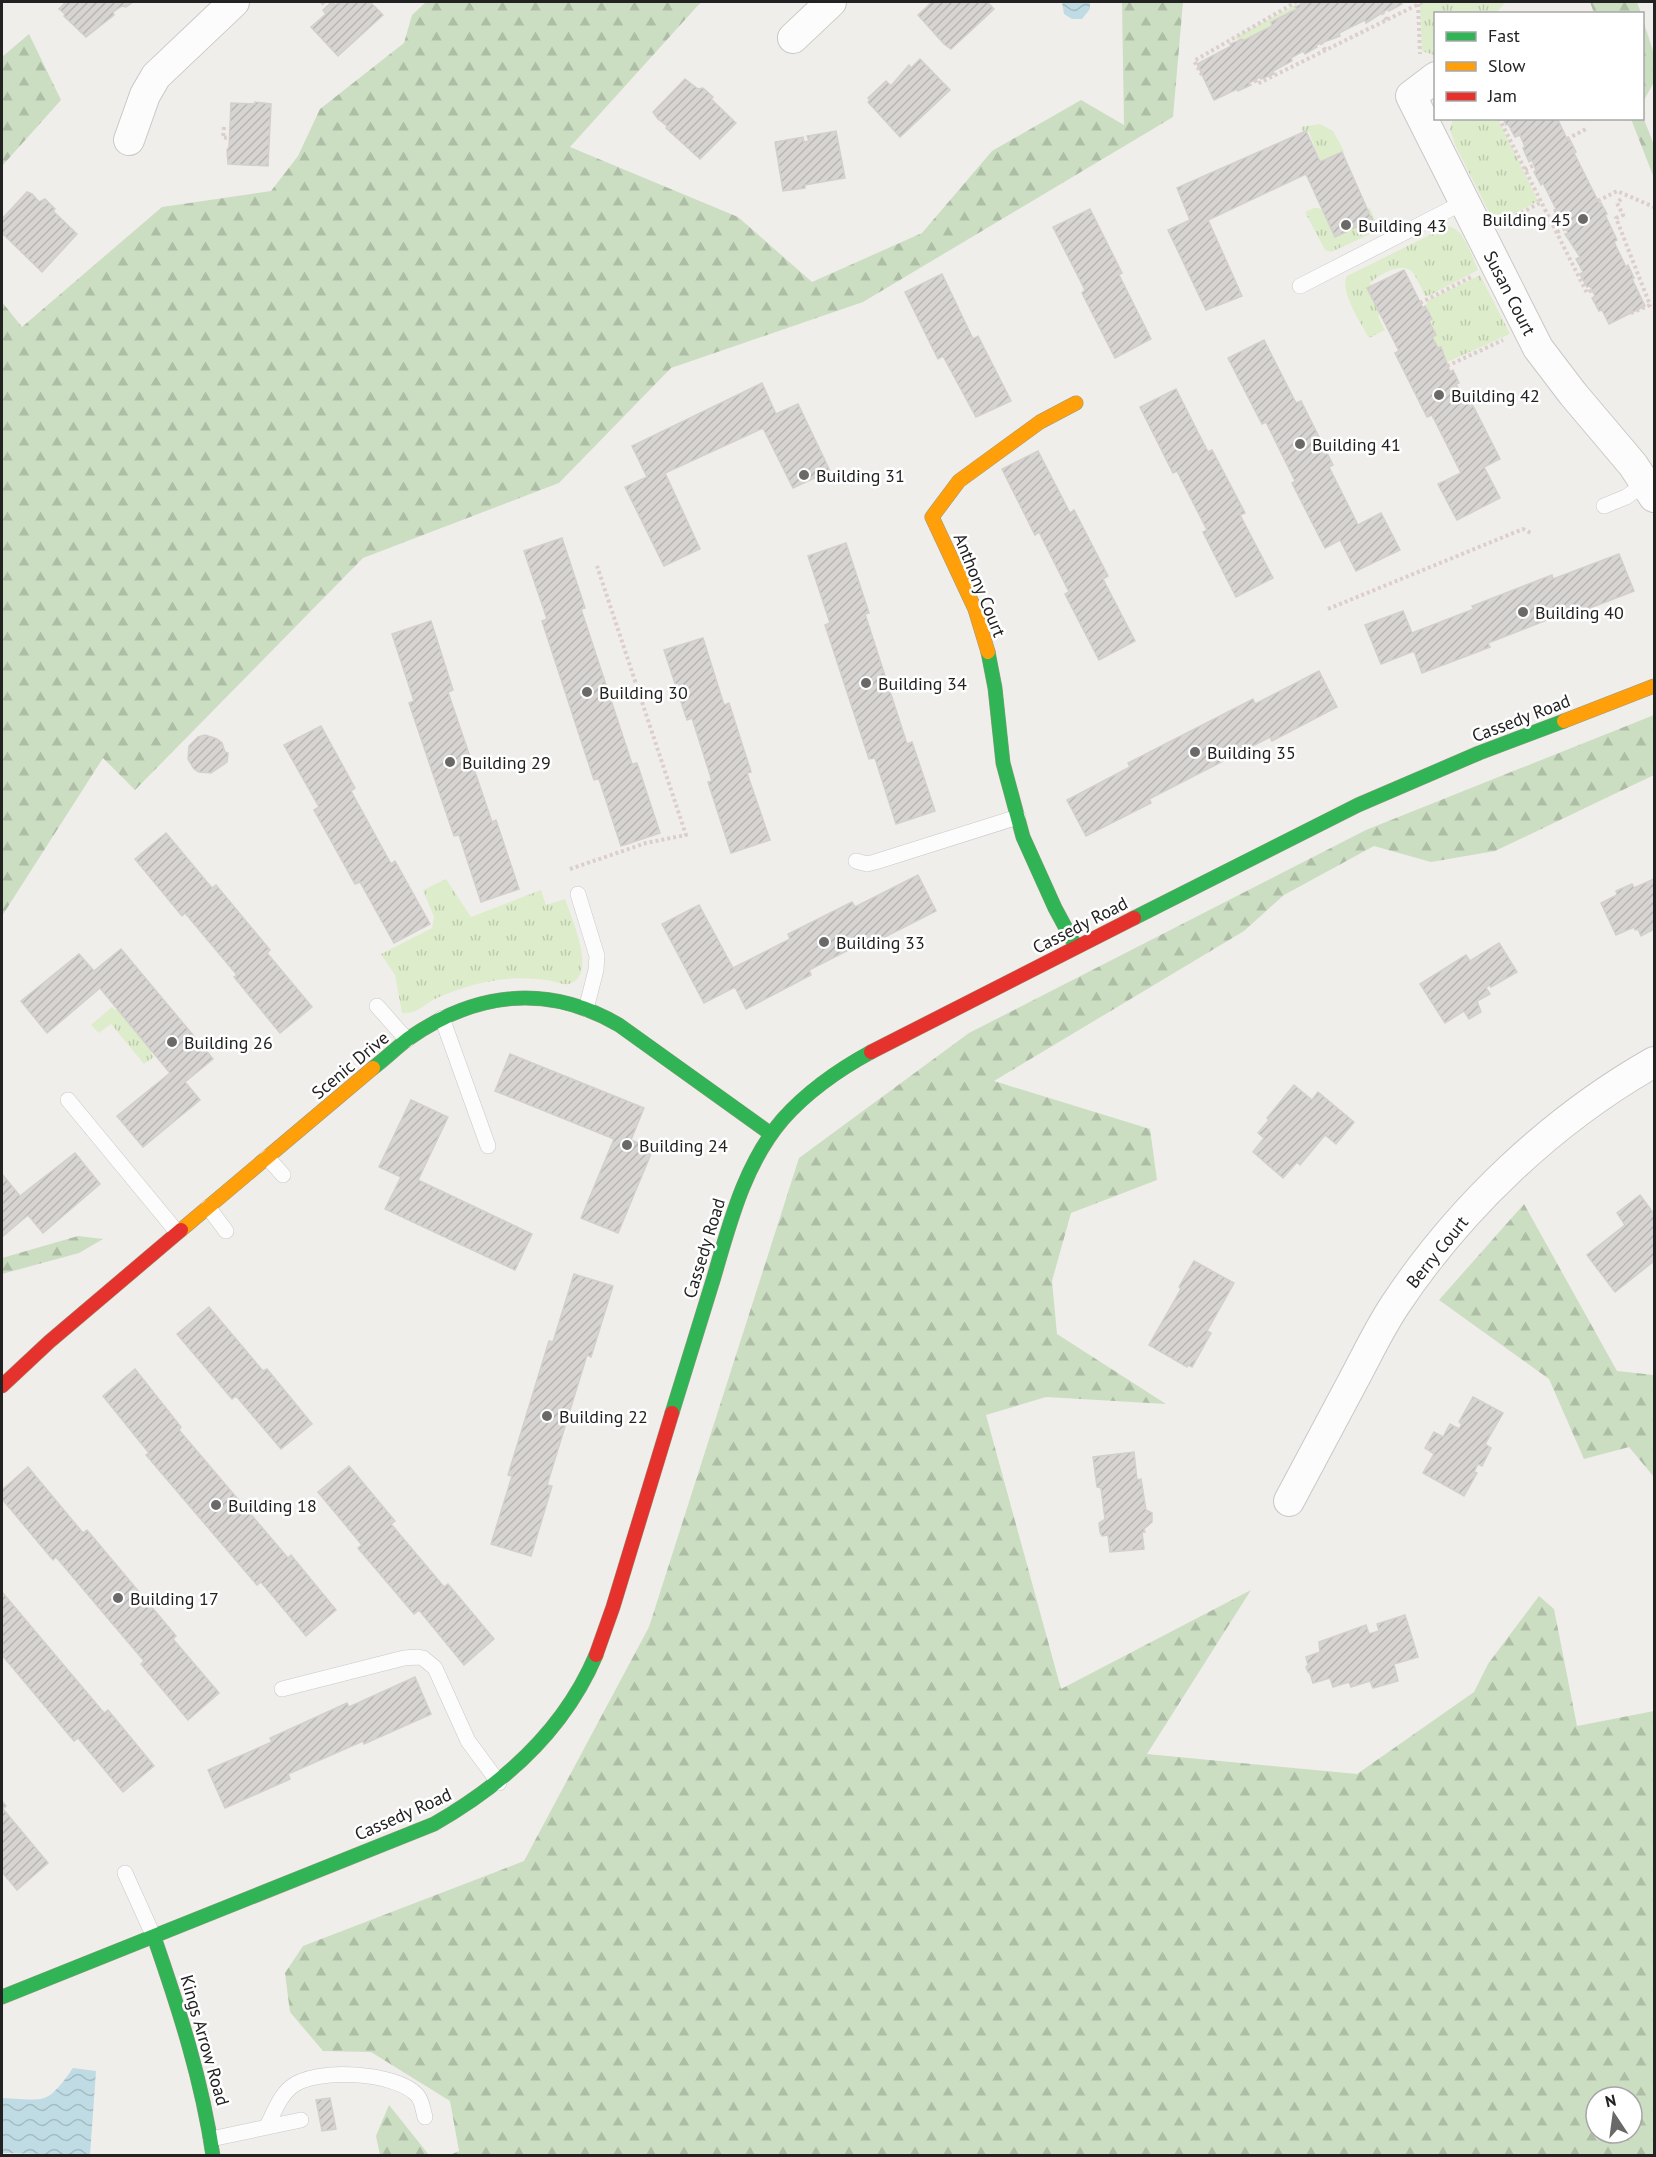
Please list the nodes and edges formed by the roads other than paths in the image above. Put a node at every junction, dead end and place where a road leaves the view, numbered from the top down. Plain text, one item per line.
1 (234, 2) edge
2 (831, 2) edge
3 (793, 38) dead end
4 (1429, 83) edge
5 (129, 140) dead end
6 (1464, 202) junction
7 (1300, 286) dead end
8 (1076, 404) dead end
9 (1650, 490) edge
10 (1604, 506) dead end
11 (1654, 686) edge
12 (1018, 816) junction
13 (856, 861) dead end
14 (578, 894) dead end
15 (1076, 947) junction
16 (377, 1006) dead end
17 (586, 1009) junction
18 (442, 1017) junction
19 (407, 1040) junction
20 (1654, 1062) edge
21 (68, 1100) dead end
22 (771, 1134) junction
23 (488, 1146) dead end
24 (267, 1157) junction
25 (283, 1175) dead end
26 (208, 1207) junction
27 (226, 1231) dead end
28 (177, 1232) junction
29 (2, 1386) edge
30 (1289, 1501) dead end
31 (282, 1689) dead end
32 (499, 1783) junction
33 (125, 1873) dead end
34 (154, 1937) junction
35 (2, 1997) edge
36 (426, 2117) dead end
37 (301, 2120) dead end
38 (267, 2126) junction
39 (211, 2139) junction
40 (213, 2156) edge

1 - 5 street
2 - 3 street
4 - 6 street, Susan Court
6 - 7 lane
6 - 9 street, Susan Court
8 - 12 street, Anthony Court
9 - 10 lane
11 - 15 street, Cassedy Road
12 - 13 lane
12 - 15 street, Anthony Court
14 - 17 lane
15 - 22 street, Cassedy Road
16 - 19 lane
17 - 18 street, Scenic Drive
17 - 22 street, Scenic Drive
18 - 19 street, Scenic Drive
18 - 23 lane
19 - 24 street, Scenic Drive
20 - 30 street, Berry Court
21 - 28 lane
22 - 32 street, Cassedy Road
24 - 25 lane
24 - 26 street, Scenic Drive
26 - 27 lane
26 - 28 street, Scenic Drive
28 - 29 street, Scenic Drive
31 - 32 lane
32 - 34 street, Cassedy Road
33 - 34 lane
34 - 35 street, Cassedy Road
34 - 39 street, Kings Arrow Road
36 - 38 lane
37 - 38 lane
38 - 39 lane
39 - 40 street, Kings Arrow Road

